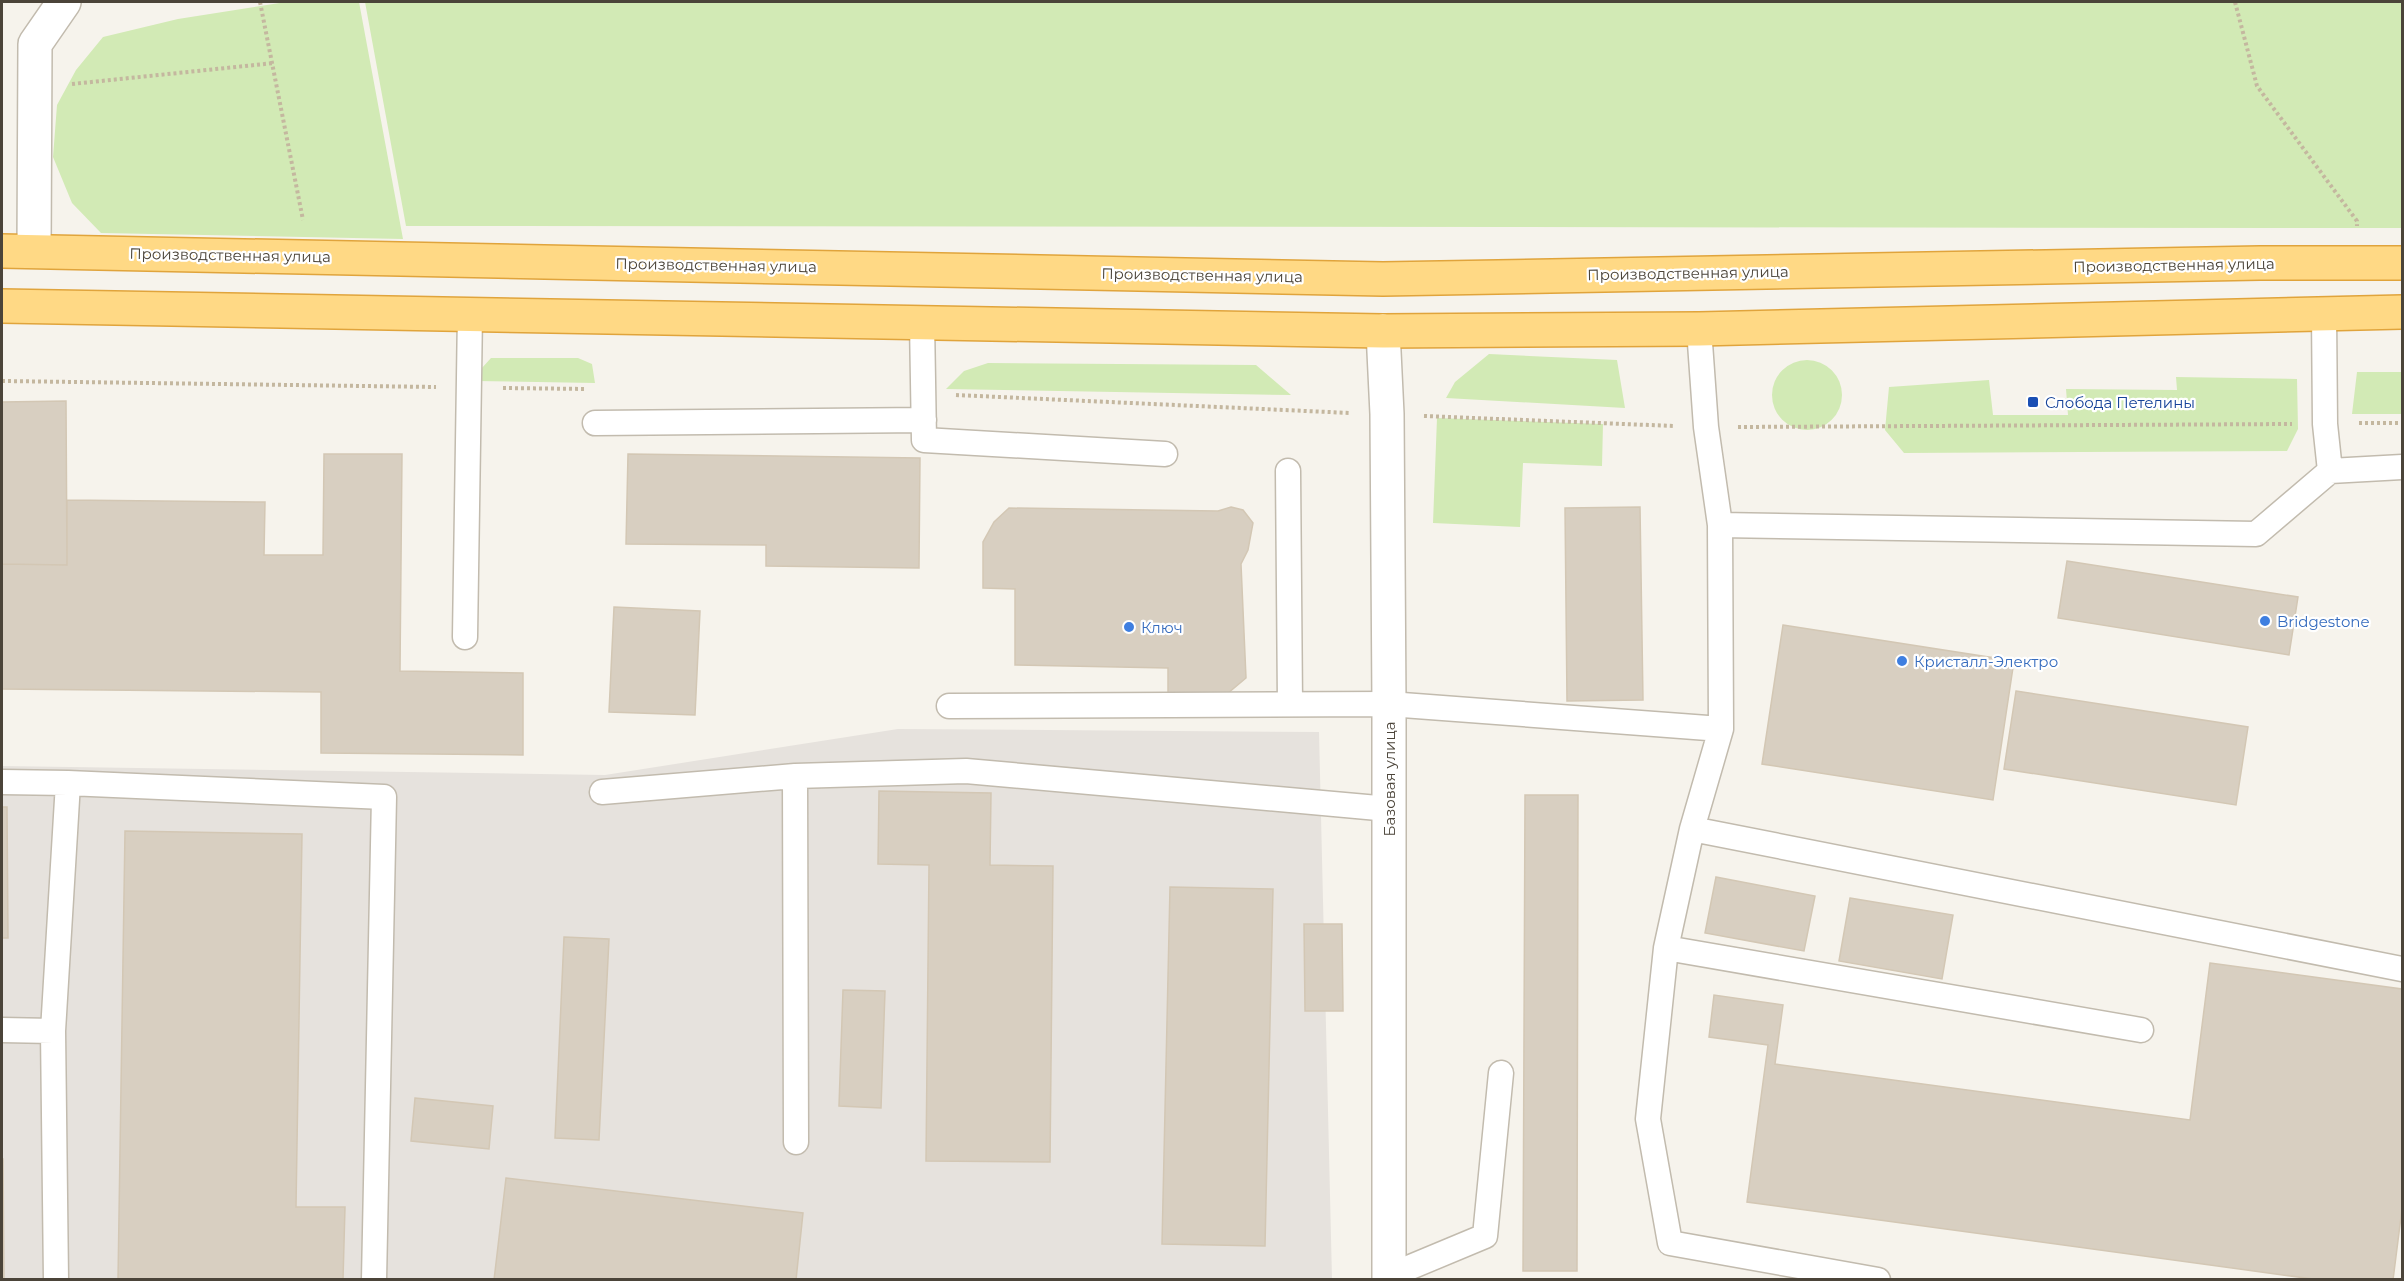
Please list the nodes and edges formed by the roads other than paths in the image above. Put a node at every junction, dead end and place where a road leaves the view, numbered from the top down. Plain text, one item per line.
1 (64, 2) edge
2 (2, 251) edge
3 (34, 251) junction
4 (2403, 263) edge
5 (1383, 279) junction
6 (2, 306) edge
7 (2403, 312) edge
8 (470, 314) junction
9 (2324, 314) junction
10 (922, 322) junction
11 (1698, 329) junction
12 (1383, 331) junction
13 (924, 420) junction
14 (595, 423) dead end
15 (1165, 454) dead end
16 (2403, 467) edge
17 (1288, 471) dead end
18 (2331, 471) junction
19 (1720, 525) junction
20 (465, 637) dead end
21 (1290, 704) junction
22 (1389, 704) junction
23 (949, 706) dead end
24 (1721, 729) junction
25 (795, 776) junction
26 (2, 782) edge
27 (68, 783) junction
28 (602, 792) dead end
29 (1389, 809) junction
30 (1692, 830) junction
31 (1666, 948) junction
32 (2403, 969) edge
33 (2, 1030) edge
34 (2141, 1030) dead end
35 (53, 1031) junction
36 (1501, 1073) dead end
37 (796, 1142) dead end
38 (1389, 1278) edge
39 (56, 1280) edge
40 (374, 1280) edge
41 (1878, 1280) edge

1 - 3 street
2 - 3 highway, Производственная улица
3 - 5 highway, Производственная улица
4 - 5 highway, Производственная улица
5 - 12 highway, Базовая улица
6 - 8 highway
7 - 9 highway
8 - 10 highway
8 - 20 lane
9 - 11 highway
9 - 18 lane
10 - 12 highway
10 - 13 lane
11 - 12 highway
11 - 19 lane
12 - 22 street, Базовая улица
13 - 14 lane
13 - 15 lane
16 - 18 lane
17 - 21 lane
18 - 19 lane
19 - 24 lane
21 - 22 lane
21 - 23 lane
22 - 24 lane
22 - 29 street, Базовая улица
24 - 30 lane
25 - 28 lane
25 - 29 lane
25 - 37 lane
26 - 27 lane
27 - 35 lane
27 - 40 lane
29 - 38 street, Базовая улица
30 - 31 lane
30 - 32 lane
31 - 34 lane
31 - 41 lane
33 - 35 lane
35 - 39 lane
36 - 38 lane

